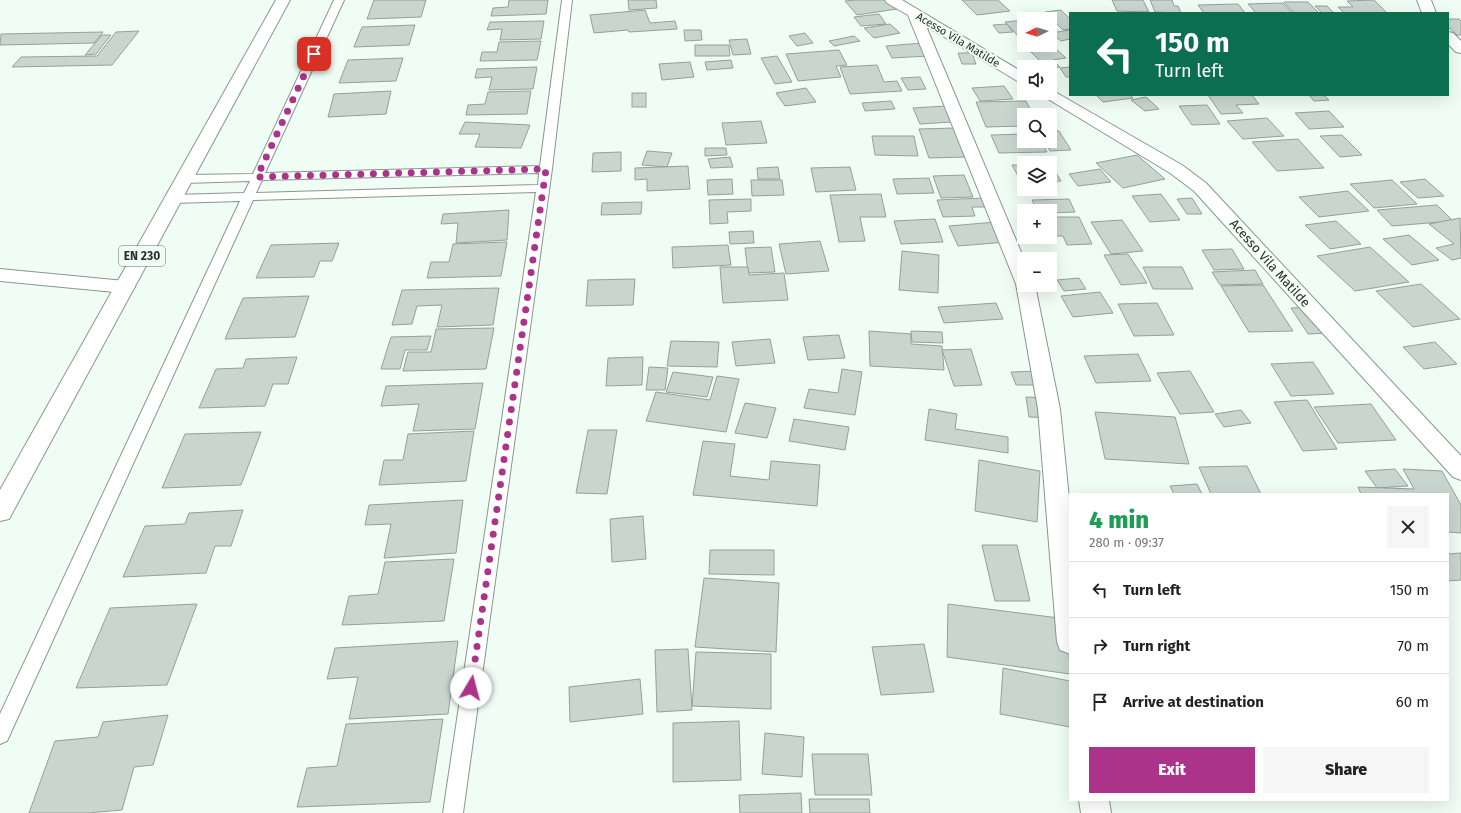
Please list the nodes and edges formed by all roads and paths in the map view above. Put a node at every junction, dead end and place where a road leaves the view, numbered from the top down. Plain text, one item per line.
1 (283, 0) edge
2 (339, 0) edge
3 (567, 0) edge
4 (892, 0) edge
5 (1424, 0) edge
6 (1429, 12) edge
7 (914, 14) junction
8 (1449, 37) edge
9 (1461, 50) edge
10 (1017, 75) edge
11 (1057, 98) edge
12 (546, 169) junction
13 (257, 177) junction
14 (185, 179) junction
15 (543, 188) junction
16 (247, 197) junction
17 (174, 199) junction
18 (1017, 264) edge
19 (0, 275) edge
20 (126, 287) junction
21 (1026, 292) edge
22 (1461, 471) edge
23 (0, 512) edge
24 (1069, 631) edge
25 (0, 735) edge
26 (1094, 801) edge
27 (453, 813) edge
28 (1096, 813) edge

1 - 14 street, EN 230
2 - 13 lane
3 - 12 lane
4 - 7 street, Acesso Vila Matilde
5 - 6 street
7 - 10 street, Acesso Vila Matilde
7 - 18 street
8 - 9 street
11 - 22 street, Acesso Vila Matilde
12 - 13 lane
12 - 15 lane
13 - 14 lane
13 - 16 lane
14 - 17 street, EN 230
15 - 16 lane
15 - 27 lane
16 - 17 lane
16 - 25 lane
17 - 20 street, EN 230
19 - 20 street
20 - 23 street, EN 230
21 - 24 street
26 - 28 street

